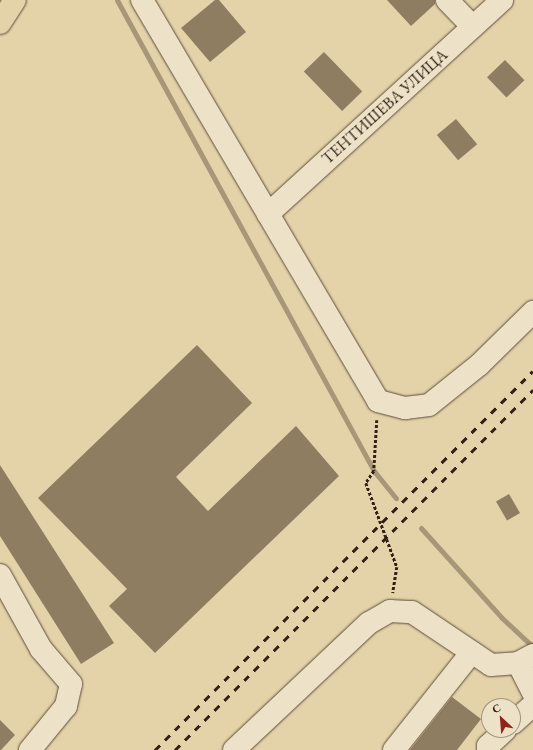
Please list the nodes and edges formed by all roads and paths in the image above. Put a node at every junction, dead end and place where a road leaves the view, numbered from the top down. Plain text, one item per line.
1 (15, 0) edge
2 (142, 0) edge
3 (447, 0) edge
4 (502, 0) edge
5 (0, 22) edge
6 (473, 27) junction
7 (268, 214) junction
8 (533, 312) edge
9 (378, 401) junction
10 (0, 575) edge
11 (390, 611) junction
12 (472, 652) junction
13 (526, 659) edge
14 (533, 692) edge
15 (533, 705) edge
16 (521, 716) edge
17 (496, 738) edge
18 (30, 750) edge
19 (234, 750) edge
20 (394, 750) edge
21 (488, 750) edge

1 - 5 main road
2 - 7 street
3 - 6 street
4 - 6 street, ТЕНТИШЕВА УЛИЦА
6 - 7 street, ТЕНТИШЕВА УЛИЦА
7 - 9 street
8 - 9 street
9 - 11 path
10 - 18 street
11 - 12 street
11 - 19 street
12 - 13 street
12 - 20 street
13 - 14 street
15 - 16 street
17 - 21 street

